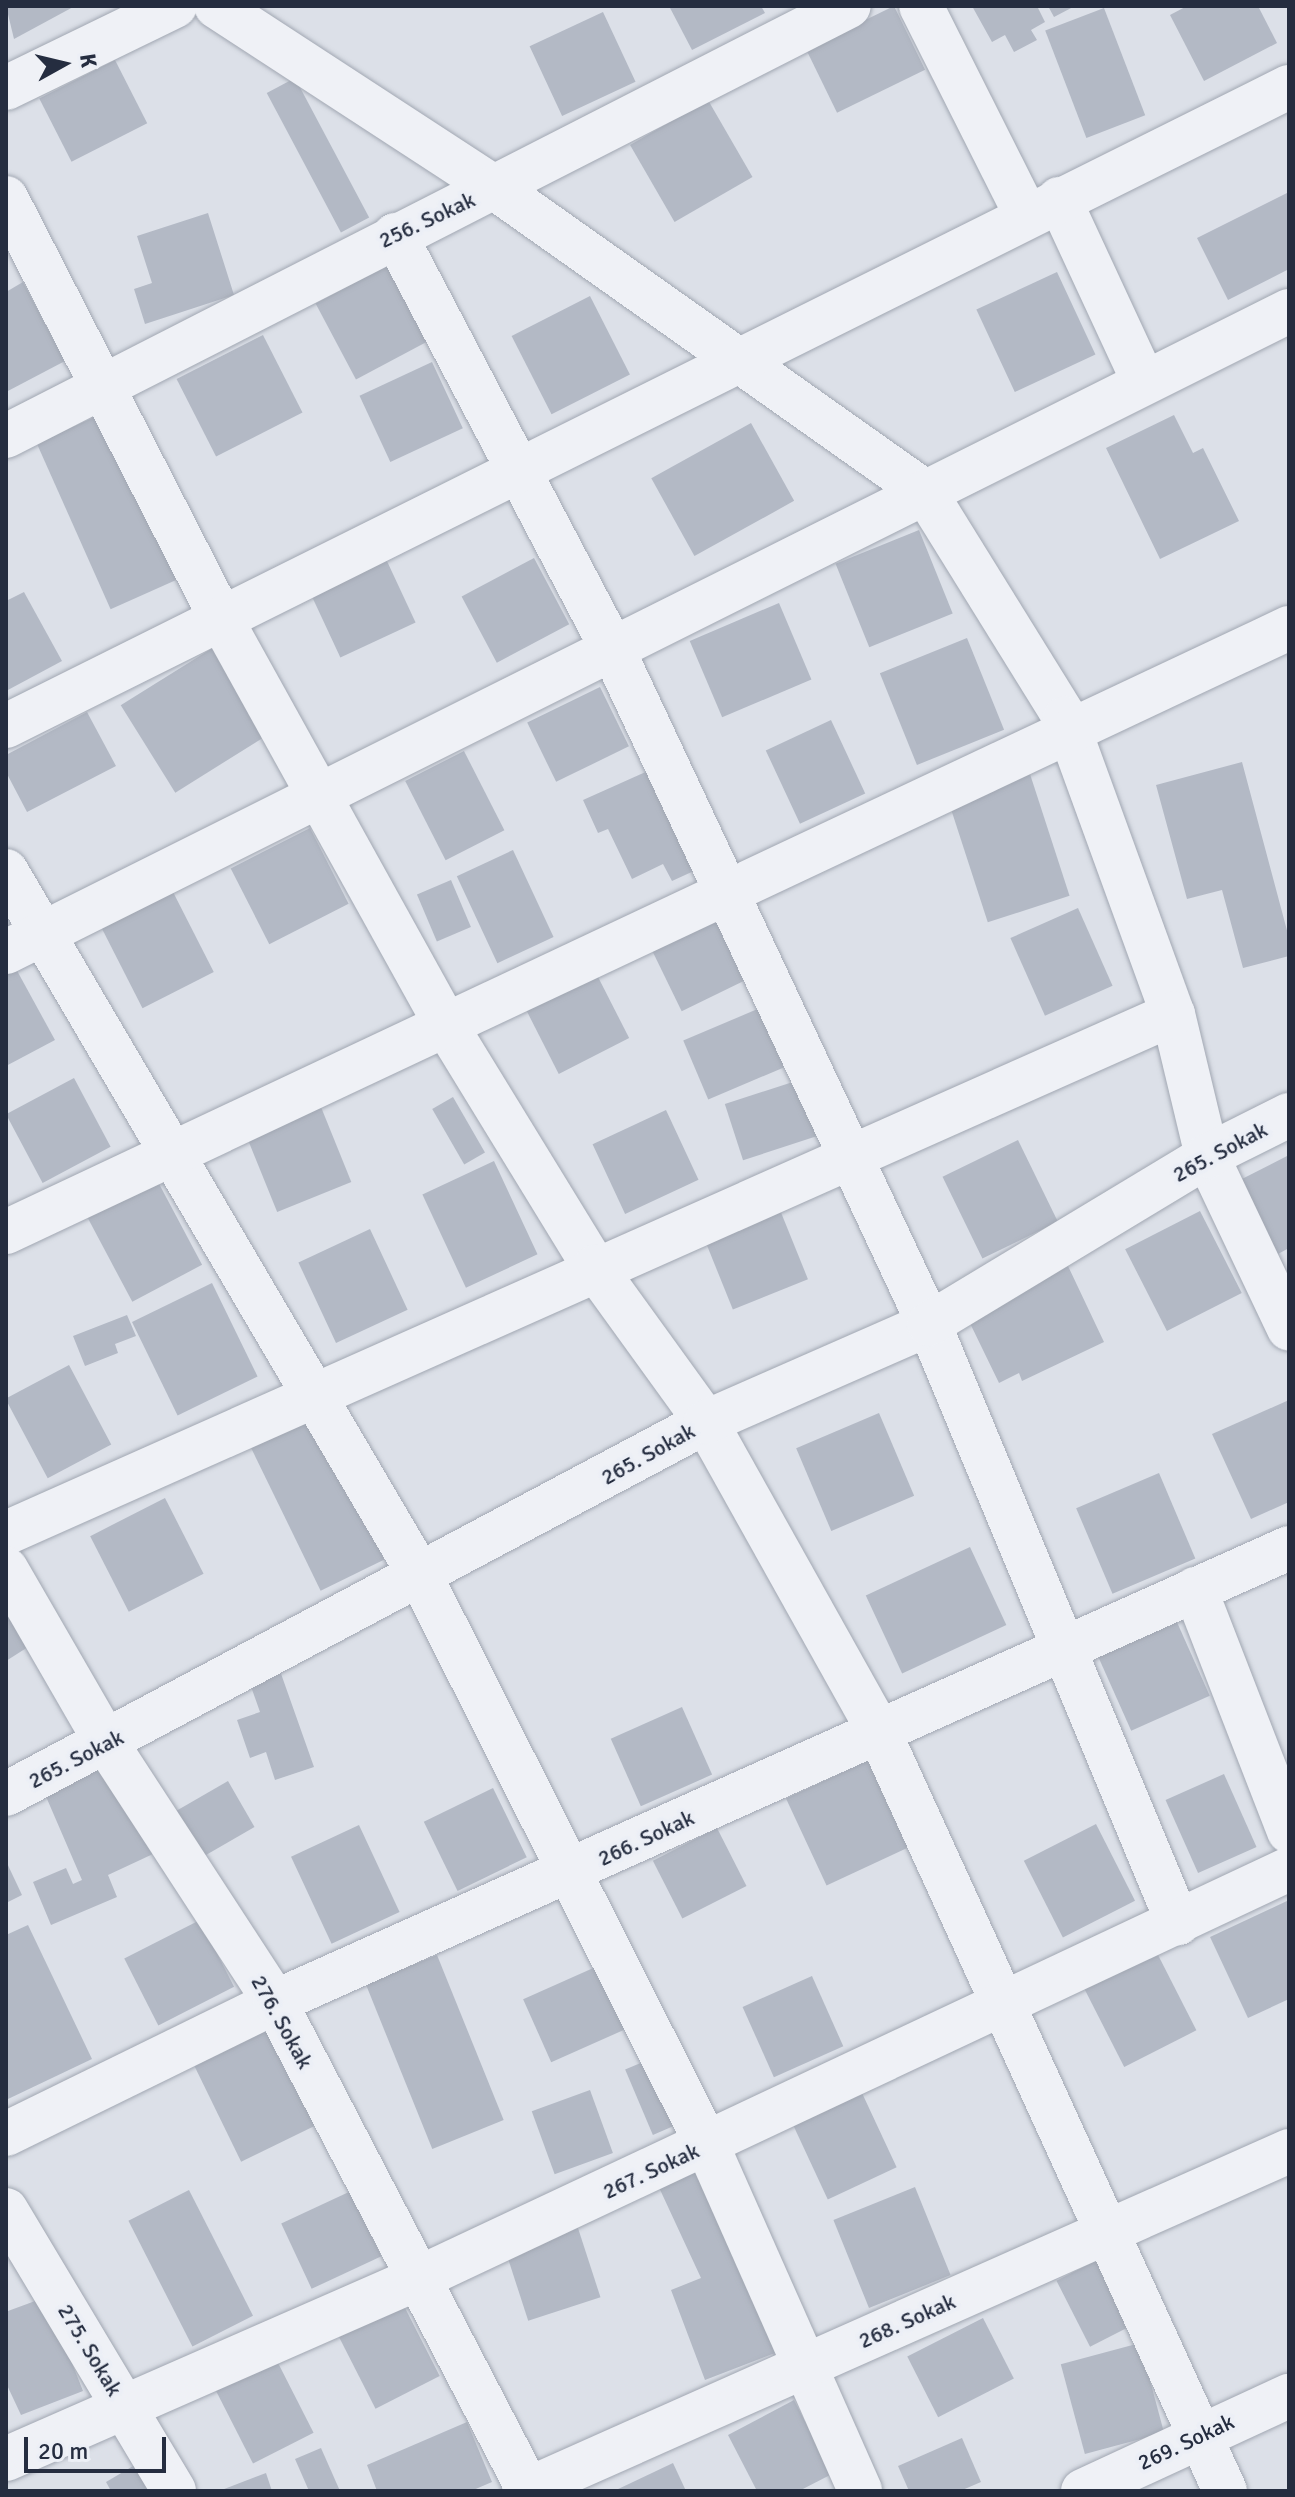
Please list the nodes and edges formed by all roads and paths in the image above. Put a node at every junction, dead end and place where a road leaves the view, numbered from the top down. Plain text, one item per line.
1 (175, 6) edge
2 (216, 6) edge
3 (849, 6) edge
4 (921, 6) edge
5 (798, 18) edge
6 (1289, 87) edge
7 (6, 88) edge
8 (495, 188) junction
9 (6, 198) edge
10 (1042, 207) junction
11 (395, 235) junction
12 (1289, 311) edge
13 (736, 362) junction
14 (1142, 378) junction
15 (100, 386) junction
16 (6, 436) edge
17 (520, 470) junction
18 (925, 492) junction
19 (221, 619) junction
20 (1289, 628) edge
21 (613, 650) junction
22 (6, 726) edge
23 (1068, 729) junction
24 (320, 796) junction
25 (6, 871) edge
26 (723, 894) junction
27 (24, 944) edge
28 (1173, 1014) junction
29 (447, 1027) junction
30 (1289, 1115) edge
31 (1207, 1156) junction
32 (847, 1157) junction
33 (171, 1160) junction
34 (6, 1232) edge
35 (594, 1267) junction
36 (929, 1324) junction
37 (1289, 1329) edge
38 (317, 1393) junction
39 (706, 1422) junction
40 (6, 1533) edge
41 (1289, 1548) edge
42 (6, 1569) edge
43 (422, 1579) junction
44 (1195, 1589) junction
45 (1058, 1650) junction
46 (879, 1732) junction
47 (107, 1744) junction
48 (6, 1794) edge
49 (1289, 1831) edge
50 (1289, 1869) edge
51 (567, 1874) junction
52 (1178, 1923) junction
53 (275, 2002) junction
54 (1006, 2007) junction
55 (6, 2134) edge
56 (707, 2145) junction
57 (1289, 2151) edge
58 (6, 2210) edge
59 (1108, 2231) junction
60 (417, 2279) junction
61 (805, 2366) junction
62 (1289, 2396) edge
63 (124, 2407) junction
64 (1200, 2435) junction
65 (6, 2459) edge
66 (527, 2490) edge
67 (174, 2491) edge
68 (860, 2491) edge
69 (1083, 2491) edge
70 (1225, 2491) edge

1 - 7 street
2 - 8 street
3 - 5 street, 256. Sokak
4 - 10 street
5 - 8 street, 256. Sokak
6 - 10 street
8 - 11 street, 256. Sokak
8 - 13 street
9 - 15 street
10 - 13 street
10 - 14 street
11 - 15 street, 256. Sokak
11 - 17 street
12 - 14 street
13 - 17 street
13 - 18 street
14 - 18 street
15 - 16 street, 256. Sokak
15 - 19 street
17 - 19 street
17 - 21 street
18 - 21 street
18 - 23 street
19 - 22 street
19 - 24 street
20 - 23 street
21 - 24 street
21 - 26 street
23 - 26 street
23 - 28 street
24 - 27 street
24 - 29 street
25 - 27 street
26 - 29 street
26 - 32 street
27 - 33 street
28 - 31 street
28 - 32 street
29 - 33 street
29 - 35 street
30 - 31 street, 265. Sokak
31 - 36 street, 265. Sokak
31 - 37 street
32 - 35 street
32 - 36 street
33 - 34 street
33 - 38 street
35 - 38 street
35 - 39 street
36 - 39 street, 265. Sokak
36 - 45 street
38 - 40 street
38 - 43 street
39 - 43 street, 265. Sokak
39 - 46 street
41 - 44 street, 266. Sokak
42 - 47 street, 276. Sokak
43 - 47 street, 265. Sokak
43 - 51 street
44 - 45 street, 266. Sokak
44 - 49 street
45 - 46 street, 266. Sokak
45 - 52 street
46 - 51 street, 266. Sokak
46 - 54 street
47 - 48 street, 265. Sokak
47 - 53 street, 276. Sokak
50 - 52 street, 267. Sokak
51 - 53 street, 266. Sokak
51 - 56 street
52 - 54 street, 267. Sokak
53 - 55 street, 266. Sokak
53 - 60 street, 276. Sokak
54 - 56 street, 267. Sokak
54 - 59 street
56 - 60 street, 267. Sokak
56 - 61 street
57 - 59 street, 268. Sokak
58 - 63 street, 275. Sokak
59 - 61 street, 268. Sokak
59 - 64 street
60 - 63 street, 267. Sokak
60 - 66 street, 276. Sokak
61 - 66 street, 268. Sokak
61 - 68 street
62 - 64 street, 269. Sokak
63 - 65 street, 267. Sokak
63 - 67 street, 275. Sokak
64 - 69 street, 269. Sokak
64 - 70 street

